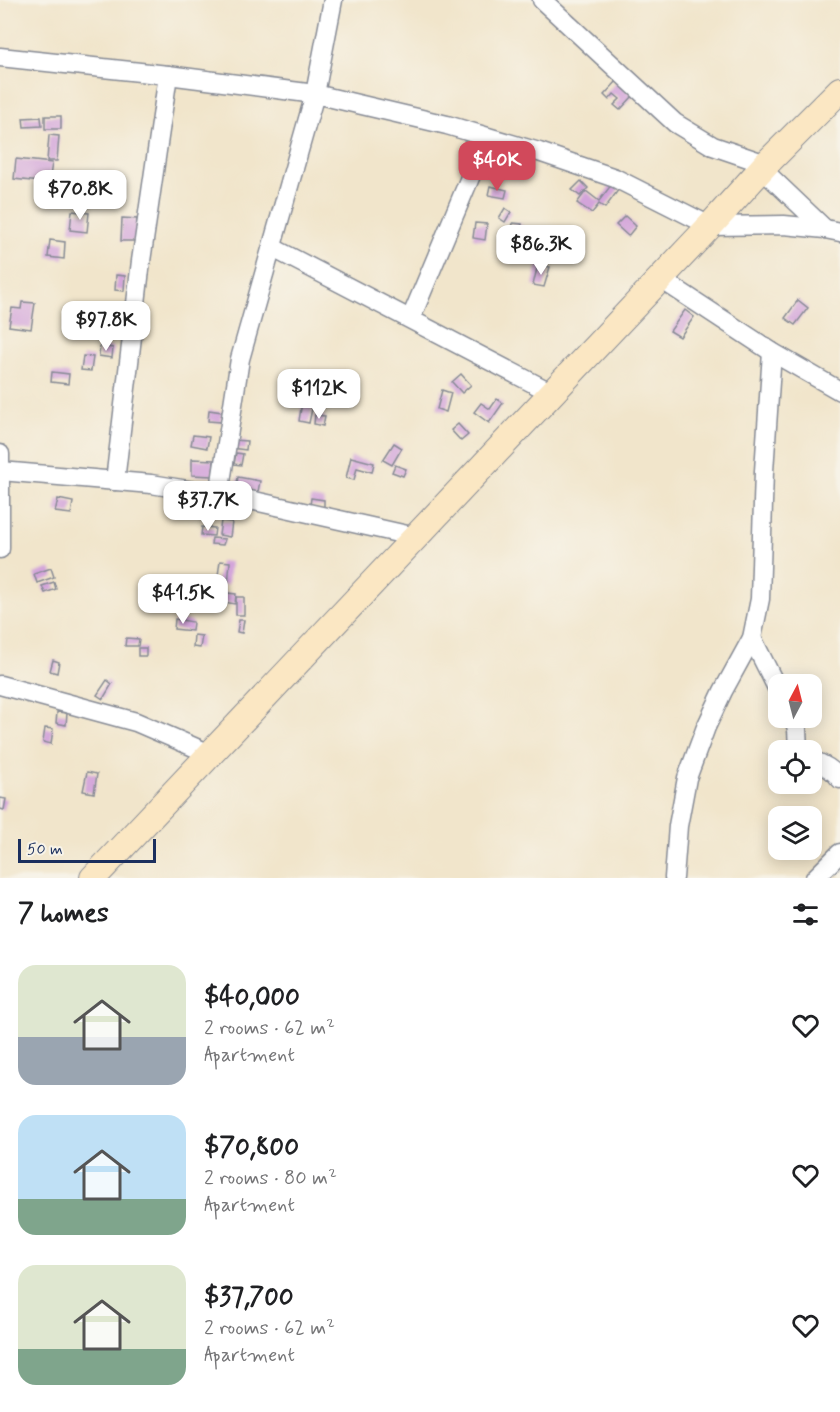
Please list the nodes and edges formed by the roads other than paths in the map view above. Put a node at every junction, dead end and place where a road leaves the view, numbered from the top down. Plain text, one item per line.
1 (333, 0) edge
2 (542, 0) edge
3 (560, 9) edge
4 (0, 57) edge
5 (168, 75) junction
6 (840, 90) edge
7 (315, 94) junction
8 (487, 137) junction
9 (764, 167) junction
10 (710, 226) junction
11 (832, 231) edge
12 (273, 248) junction
13 (661, 279) junction
14 (411, 318) junction
15 (772, 352) junction
16 (840, 391) edge
17 (552, 393) junction
18 (1, 462) edge
19 (115, 481) junction
20 (219, 495) junction
21 (416, 537) junction
22 (0, 549) edge
23 (752, 638) junction
24 (770, 674) edge
25 (0, 686) edge
26 (210, 754) junction
27 (822, 764) edge
28 (840, 779) edge
29 (840, 853) edge
30 (93, 878) edge
31 (674, 878) edge
32 (815, 878) edge

1 - 7 street
2 - 3 street
3 - 9 street
4 - 5 street
5 - 7 street
5 - 19 street
6 - 9 street
7 - 8 street
7 - 12 street
8 - 10 street
8 - 14 street
9 - 10 street
9 - 11 street
10 - 11 street
10 - 13 street
12 - 14 street
12 - 20 street
13 - 15 street
13 - 17 street
14 - 17 street
15 - 16 street
15 - 23 street
17 - 21 street
18 - 19 street
18 - 22 street
19 - 20 street
20 - 21 street
21 - 26 street
23 - 24 street
23 - 31 street
25 - 26 street
26 - 30 street
27 - 28 street
29 - 32 street

